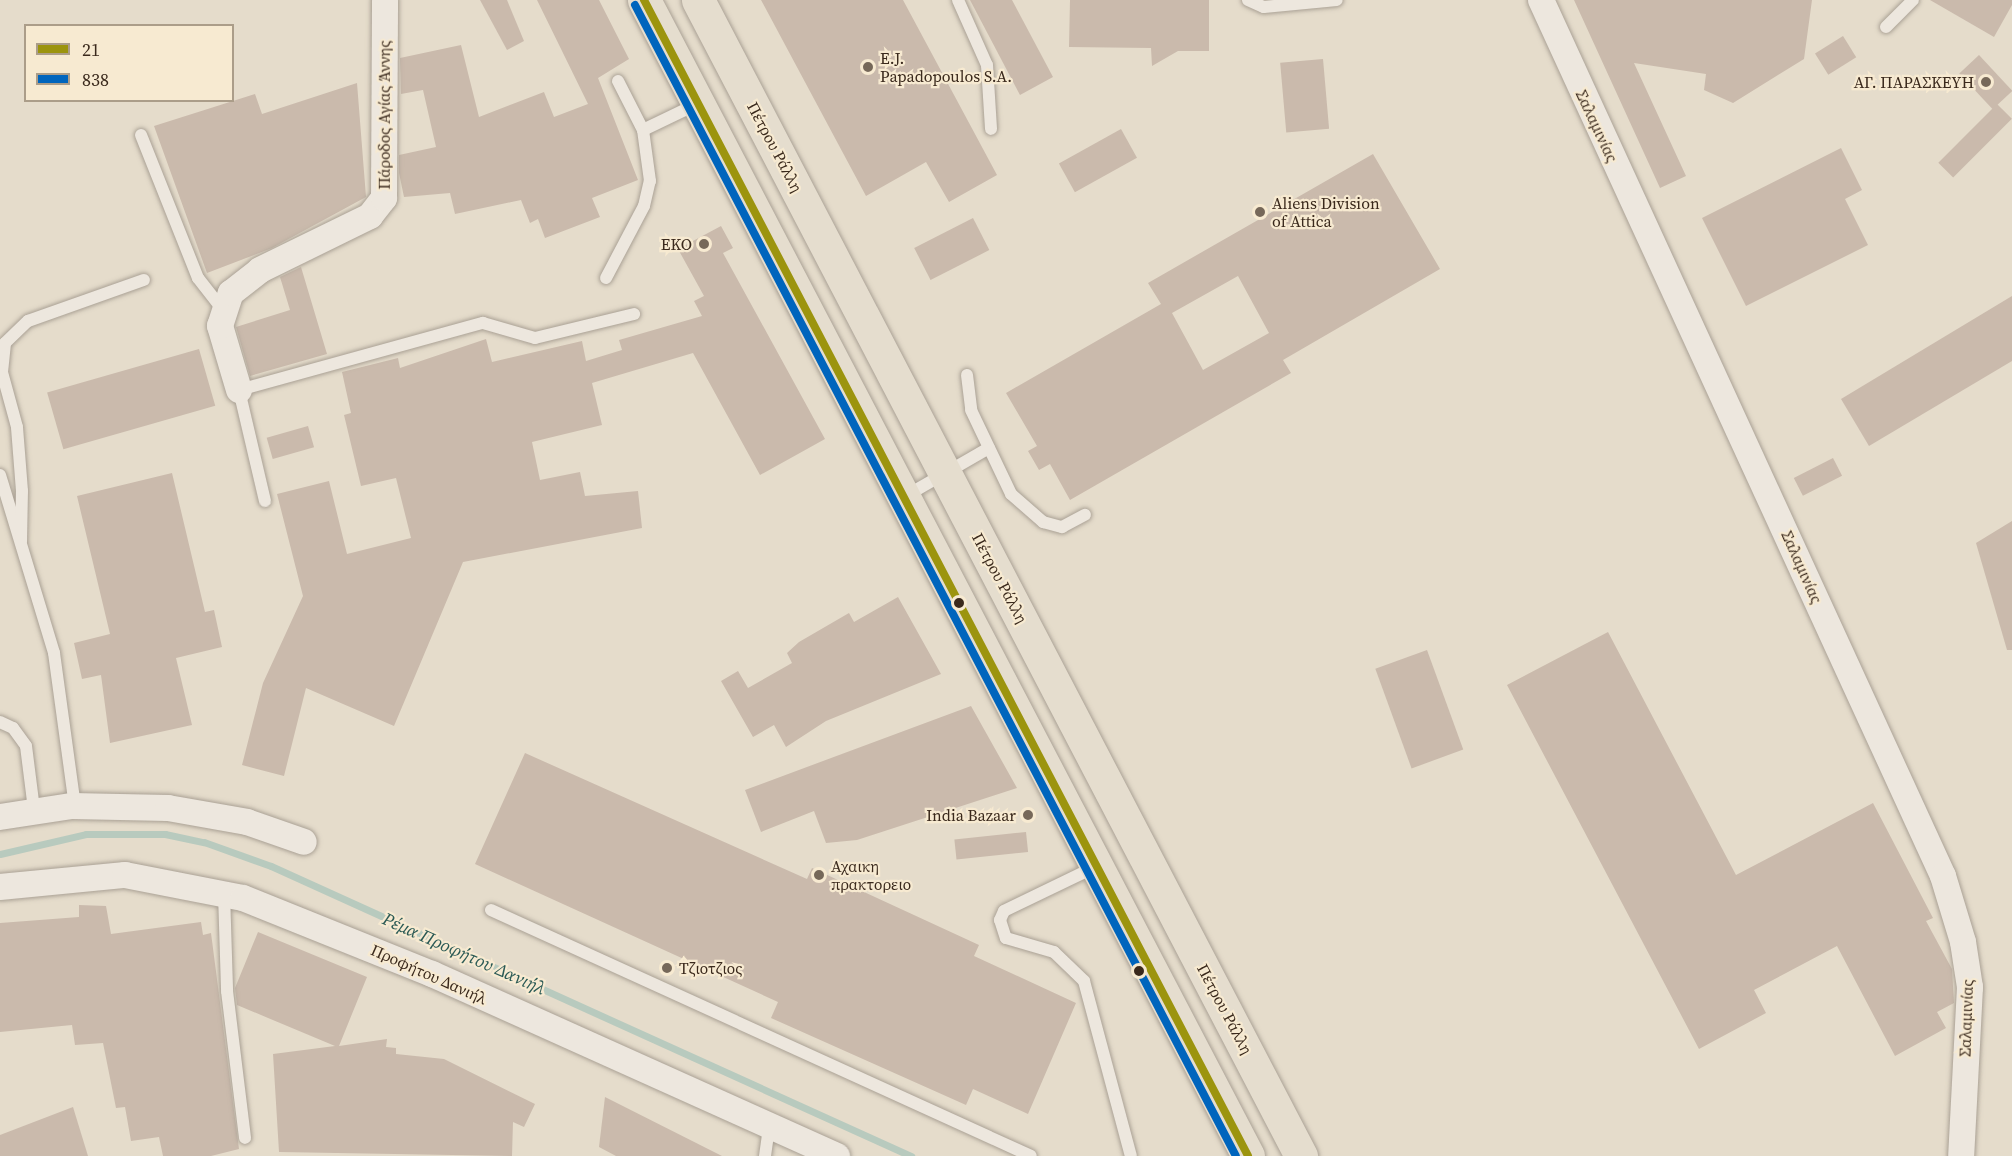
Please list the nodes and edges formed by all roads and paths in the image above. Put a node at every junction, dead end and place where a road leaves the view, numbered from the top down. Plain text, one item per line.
1 (385, 0) edge
2 (644, 0) edge
3 (698, 0) edge
4 (958, 0) edge
5 (1248, 0) edge
6 (1337, 0) edge
7 (1540, 0) edge
8 (1913, 0) edge
9 (1886, 27) dead end
10 (618, 81) dead end
11 (698, 104) junction
12 (643, 129) junction
13 (991, 129) dead end
14 (141, 135) dead end
15 (606, 278) dead end
16 (144, 280) dead end
17 (222, 309) junction
18 (634, 314) dead end
19 (967, 375) dead end
20 (240, 390) junction
21 (989, 448) junction
22 (945, 473) junction
23 (0, 475) edge
24 (904, 497) junction
25 (264, 501) dead end
26 (1085, 515) dead end
27 (21, 542) junction
28 (0, 722) edge
29 (75, 806) junction
30 (34, 809) junction
31 (0, 817) edge
32 (304, 842) dead end
33 (1096, 867) junction
34 (0, 887) edge
35 (224, 893) junction
36 (492, 910) dead end
37 (769, 1127) junction
38 (245, 1138) dead end
39 (765, 1156) edge
40 (837, 1156) edge
41 (1031, 1156) edge
42 (1131, 1156) edge
43 (1248, 1156) edge
44 (1301, 1156) edge
45 (1960, 1156) edge

1 - 17 street, Πάροδος Αγίας Άννης
2 - 11 main road
3 - 22 main road, Πέτρου Ράλλη
4 - 13 lane
5 - 6 lane
7 - 45 street, Σαλαμινίας
8 - 9 lane
10 - 12 lane
11 - 12 lane
11 - 24 main road
12 - 15 lane
14 - 17 lane
16 - 27 lane
17 - 20 street
18 - 20 lane
19 - 21 lane
20 - 25 lane
21 - 22 lane
21 - 26 lane
22 - 24 lane
22 - 44 main road, Πέτρου Ράλλη
23 - 27 lane
24 - 33 main road
27 - 29 lane
28 - 30 lane
29 - 30 street
29 - 32 street
30 - 31 street
33 - 42 lane
33 - 43 main road
34 - 35 street, Προφήτου Δανιήλ
35 - 37 street, Προφήτου Δανιήλ
35 - 38 lane
36 - 41 lane
37 - 39 lane
37 - 40 street, Προφήτου Δανιήλ

